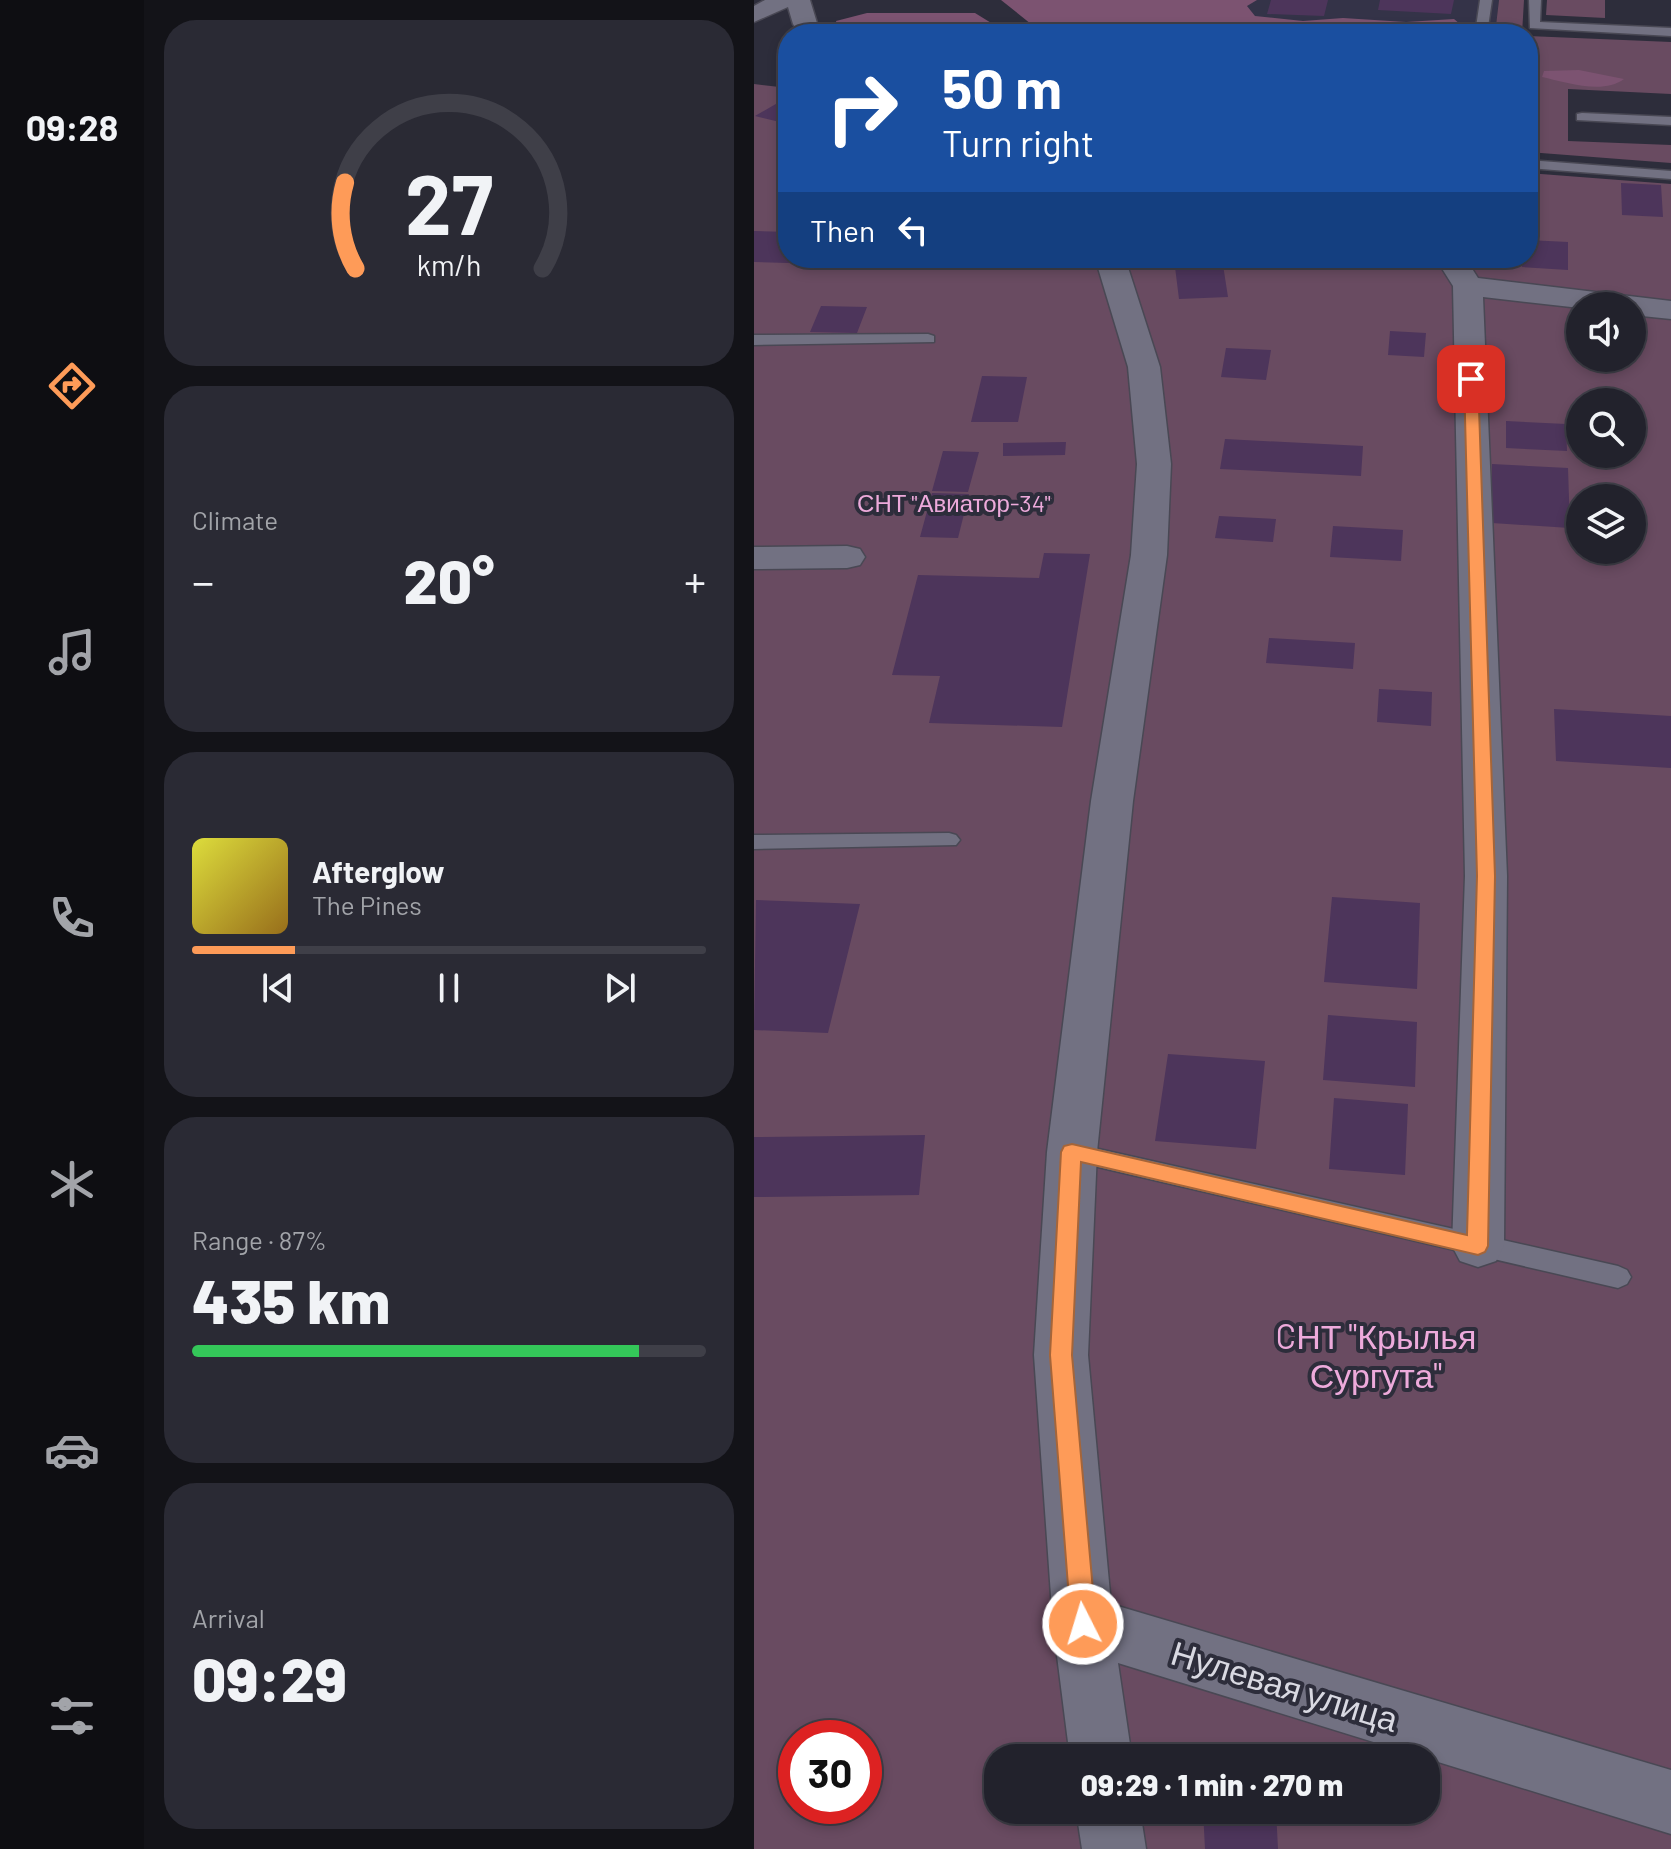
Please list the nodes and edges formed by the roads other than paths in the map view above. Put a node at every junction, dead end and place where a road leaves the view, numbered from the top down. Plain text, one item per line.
1 (783, 0) edge
2 (798, 0) edge
3 (1486, 0) edge
4 (1535, 0) edge
5 (754, 15) edge
6 (805, 24) edge
7 (1482, 24) edge
8 (1534, 24) edge
9 (1538, 25) edge
10 (1671, 32) edge
11 (1582, 117) dead end
12 (1671, 121) edge
13 (1538, 165) edge
14 (1671, 175) edge
15 (1113, 268) edge
16 (1462, 272) edge
17 (1671, 310) edge
18 (928, 339) dead end
19 (754, 340) edge
20 (847, 557) dead end
21 (754, 558) edge
22 (949, 840) dead end
23 (754, 842) edge
24 (1072, 1152) junction
25 (1478, 1246) junction
26 (1618, 1277) dead end
27 (1083, 1624) junction
28 (1099, 1744) edge
29 (1671, 1802) edge
30 (1110, 1824) edge
31 (1114, 1849) edge

1 - 5 street
2 - 6 street
3 - 7 lane
4 - 8 lane
9 - 10 lane
11 - 12 lane
13 - 14 lane
15 - 24 street
16 - 17 street
16 - 25 street
18 - 19 lane
20 - 21 street
22 - 23 lane
24 - 25 lane
24 - 27 street
25 - 26 lane
27 - 28 street
27 - 29 street, Нулевая улица
30 - 31 street

